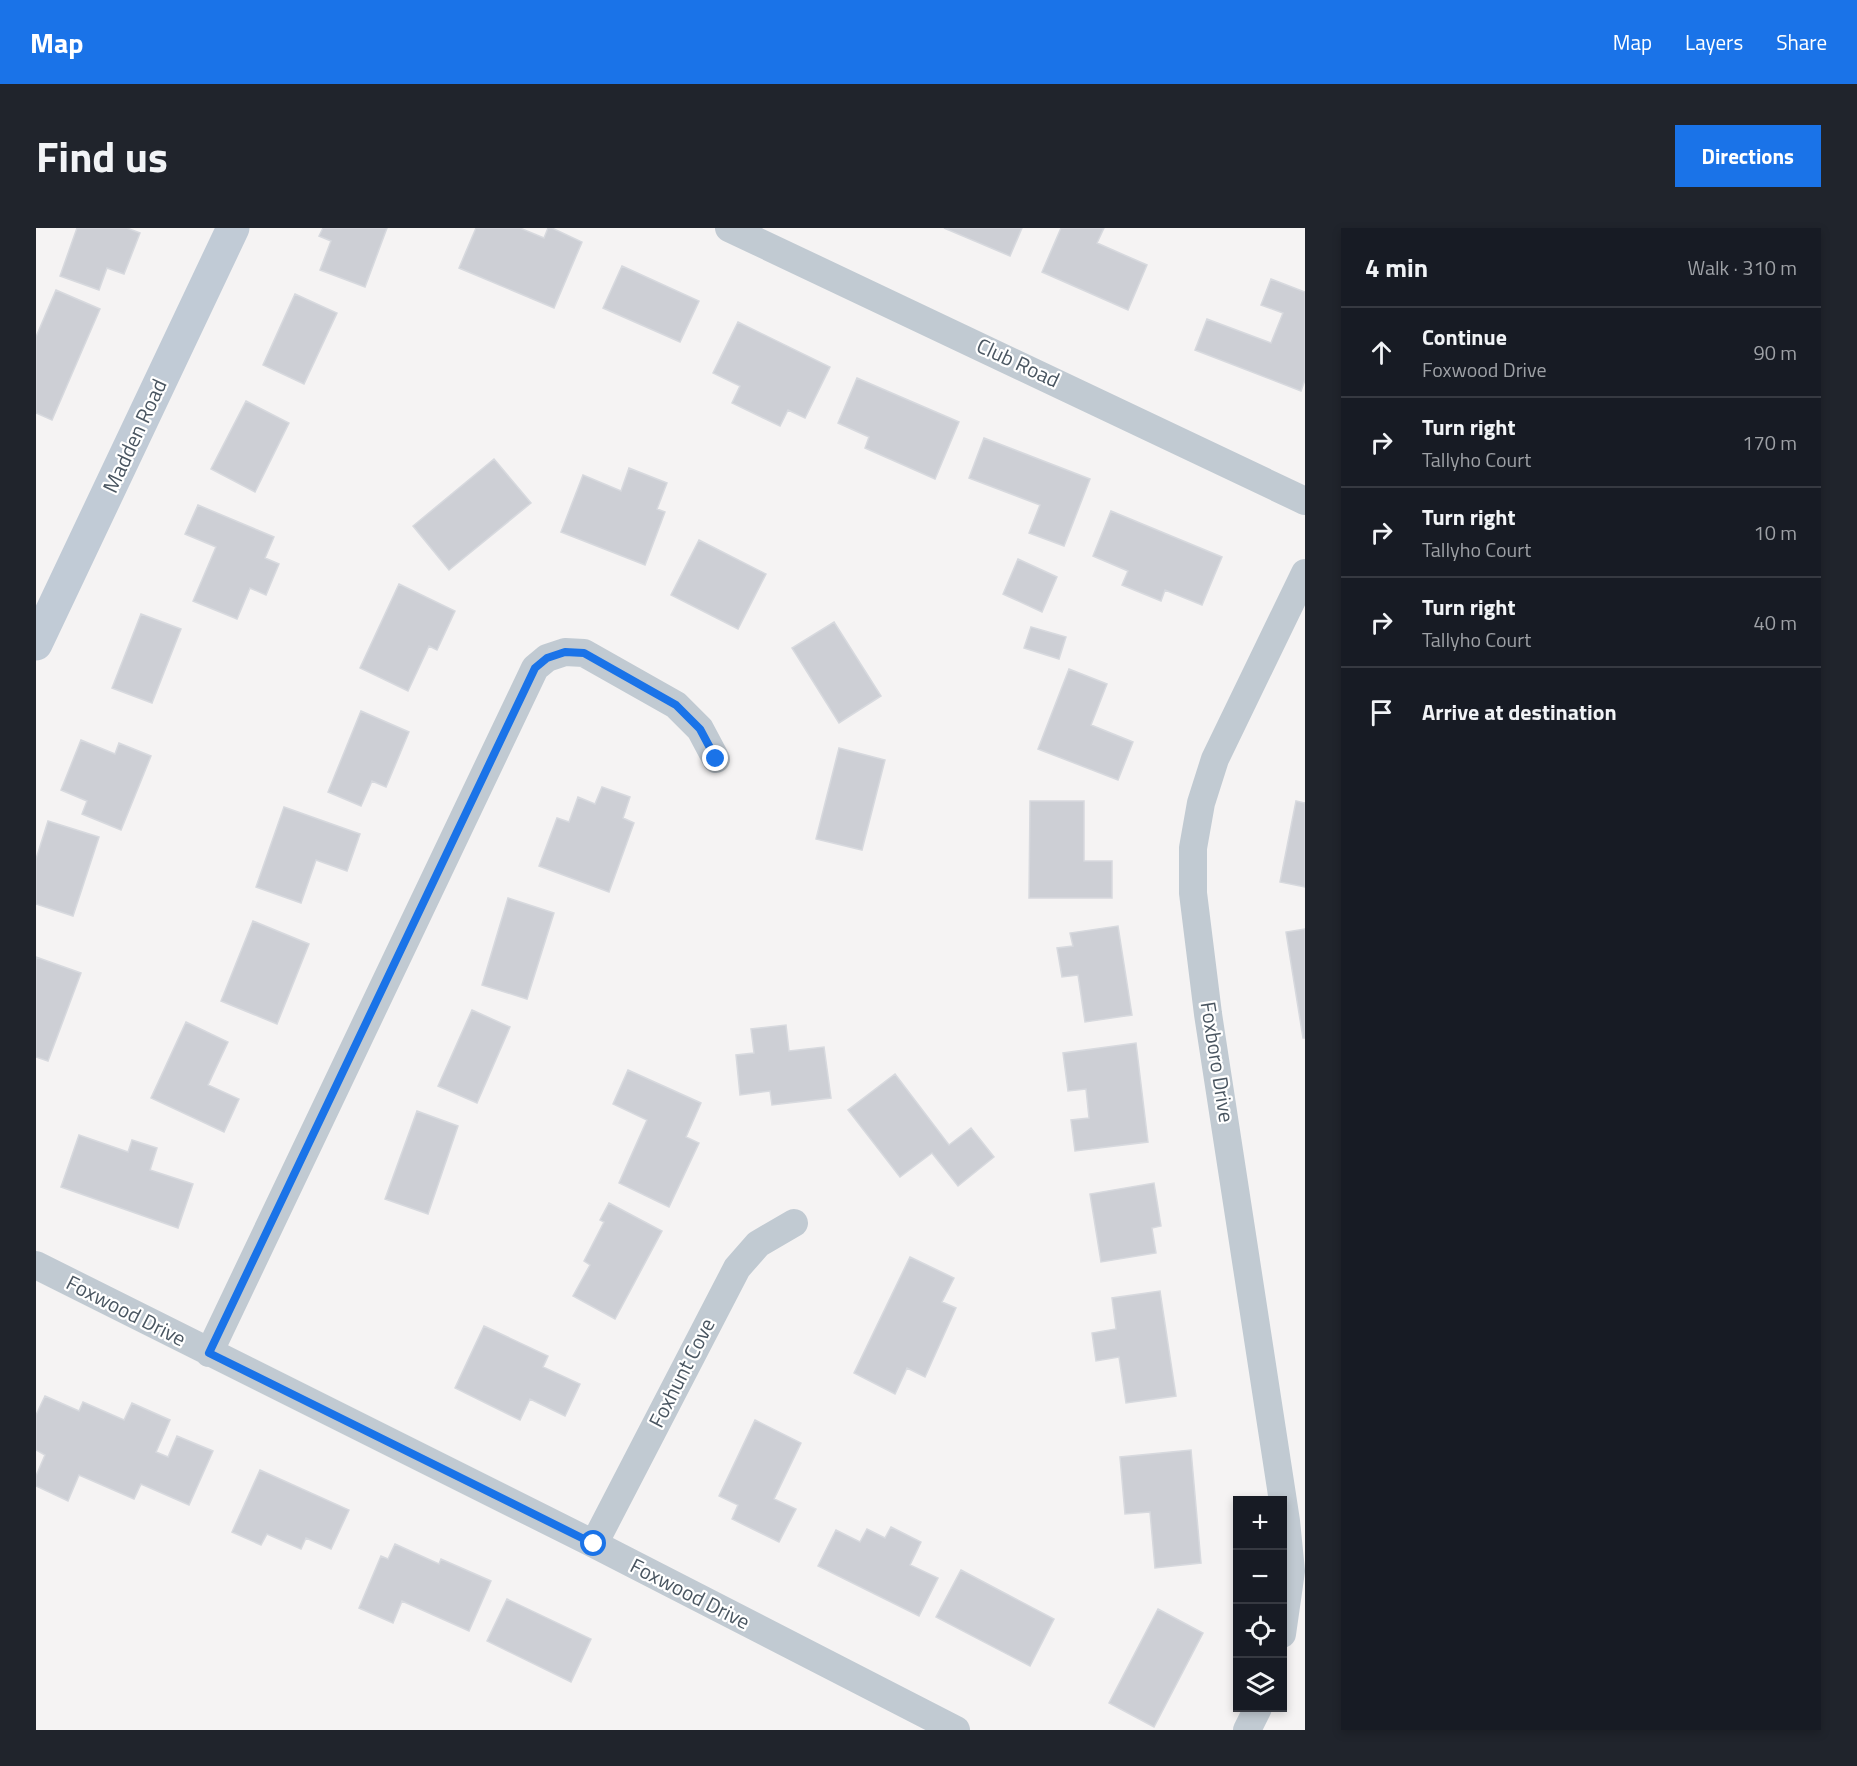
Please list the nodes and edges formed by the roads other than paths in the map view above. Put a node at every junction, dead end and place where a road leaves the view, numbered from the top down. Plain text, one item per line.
1 (233, 228) edge
2 (729, 228) edge
3 (1305, 501) edge
4 (1305, 573) edge
5 (36, 644) edge
6 (716, 759) dead end
7 (794, 1223) dead end
8 (36, 1265) edge
9 (209, 1353) junction
10 (594, 1544) junction
11 (1298, 1570) edge
12 (1287, 1614) edge
13 (1256, 1712) edge
14 (956, 1730) edge
15 (1247, 1730) edge

1 - 5 street, Madden Road
2 - 3 street, Club Road
4 - 11 street, Foxboro Drive
6 - 9 street
7 - 10 street, Foxhunt Cove
8 - 9 street, Foxwood Drive
9 - 10 street, Foxwood Drive
10 - 14 street, Foxwood Drive
11 - 12 street, Foxboro Drive
13 - 15 street

